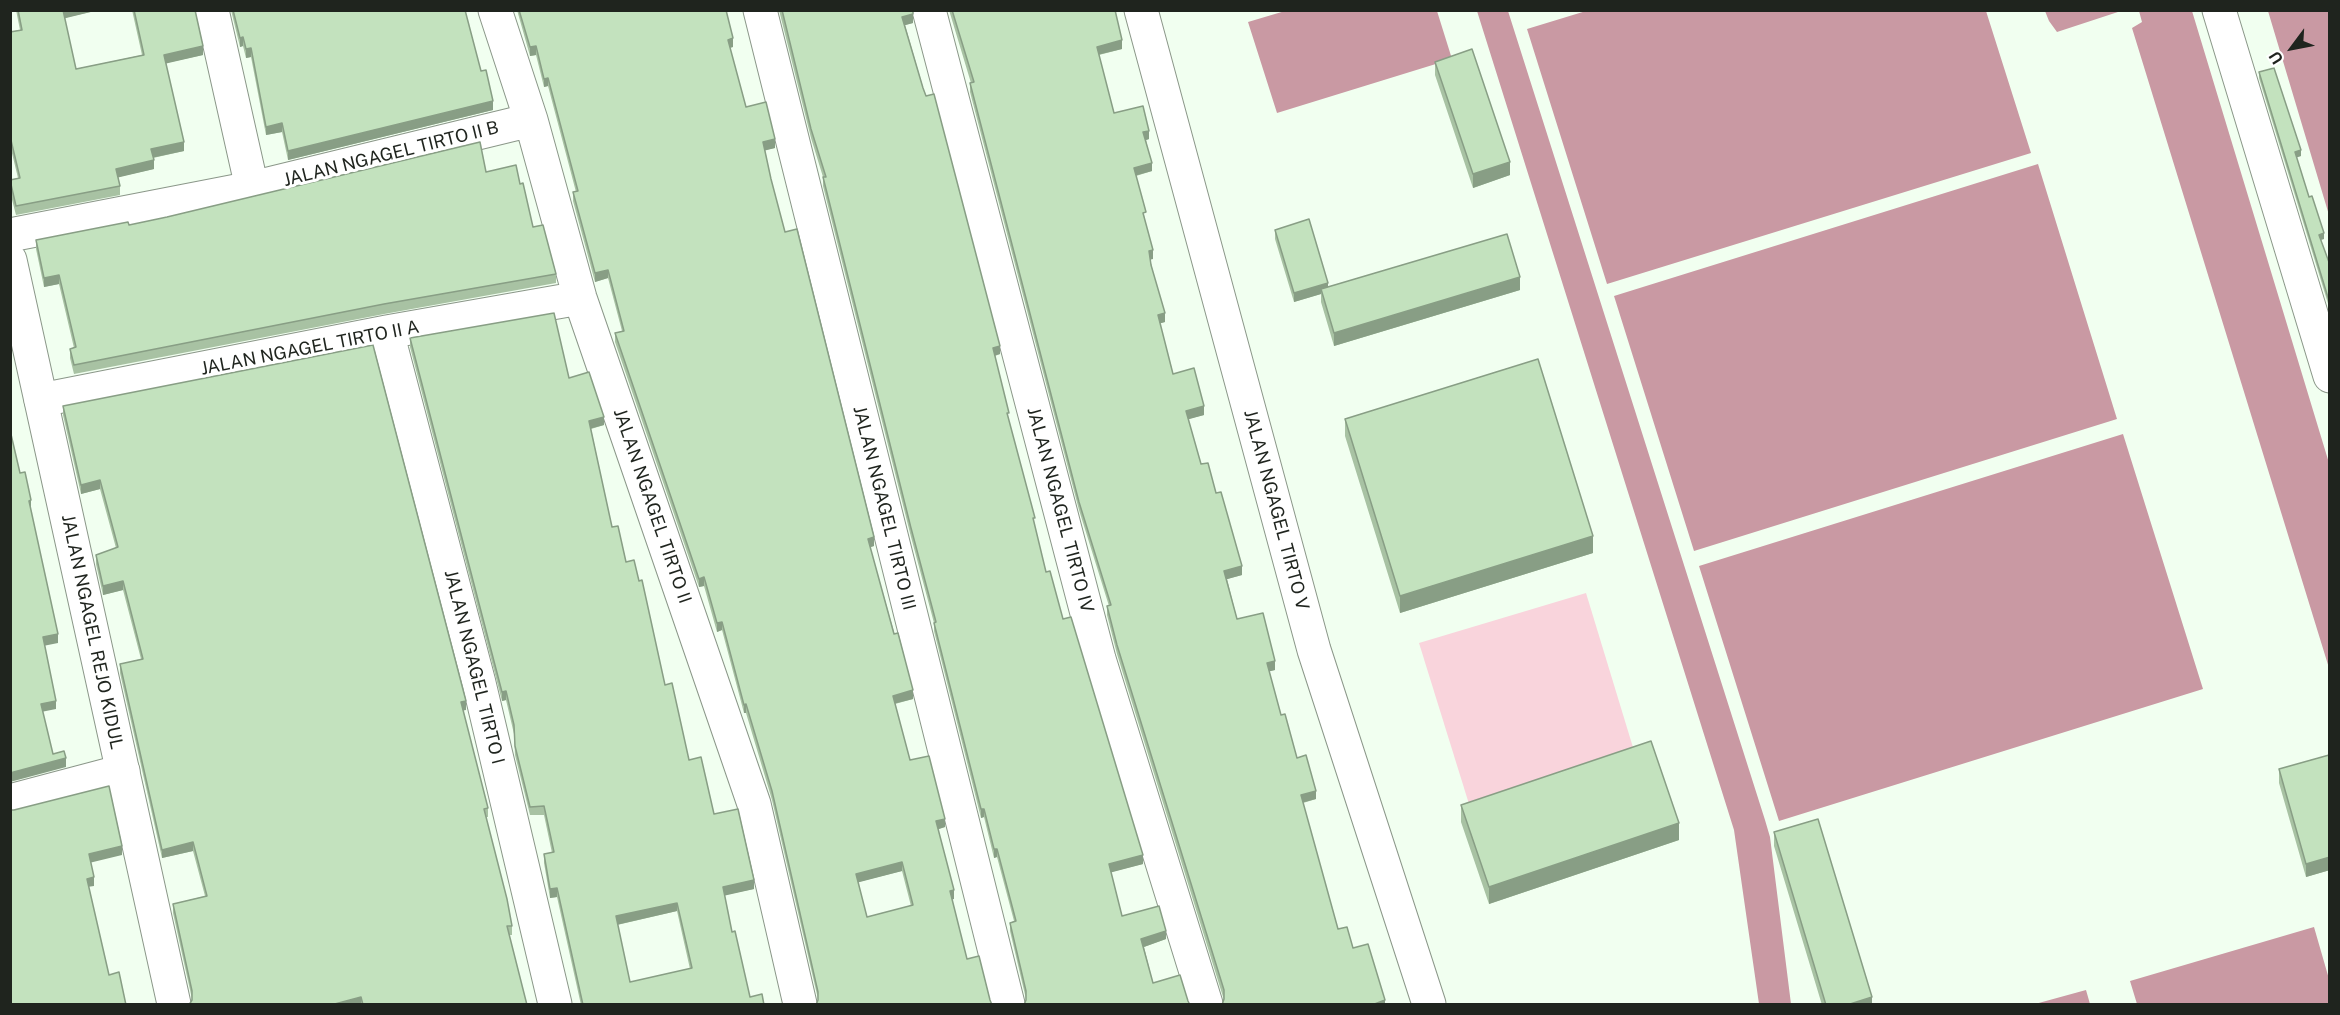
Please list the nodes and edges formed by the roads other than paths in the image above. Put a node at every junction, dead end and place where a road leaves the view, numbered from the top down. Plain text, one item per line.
1 (212, 10) edge
2 (495, 10) edge
3 (760, 10) edge
4 (928, 10) edge
5 (1141, 10) edge
6 (2219, 10) edge
7 (531, 120) junction
8 (252, 188) junction
9 (10, 236) edge
10 (10, 260) edge
11 (580, 298) junction
12 (387, 332) junction
13 (2330, 376) edge
14 (41, 399) junction
15 (123, 771) junction
16 (10, 801) edge
17 (174, 1005) edge
18 (555, 1005) edge
19 (800, 1005) edge
20 (1008, 1005) edge
21 (1206, 1005) edge
22 (1429, 1005) edge

1 - 8 street
2 - 7 street, JALAN NGAGEL TIRTO II
3 - 20 street, JALAN NGAGEL TIRTO III
4 - 21 street, JALAN NGAGEL TIRTO IV
5 - 22 street, JALAN NGAGEL TIRTO V
6 - 13 street
7 - 8 street, JALAN NGAGEL TIRTO II B
7 - 11 street, JALAN NGAGEL TIRTO II
8 - 9 street, JALAN NGAGEL TIRTO II B
10 - 14 street, JALAN NGAGEL REJO KIDUL
11 - 12 street, JALAN NGAGEL TIRTO II A
11 - 19 street, JALAN NGAGEL TIRTO II
12 - 14 street, JALAN NGAGEL TIRTO II A
12 - 18 street, JALAN NGAGEL TIRTO I
14 - 15 street, JALAN NGAGEL REJO KIDUL
15 - 16 street
15 - 17 street, JALAN NGAGEL REJO KIDUL

